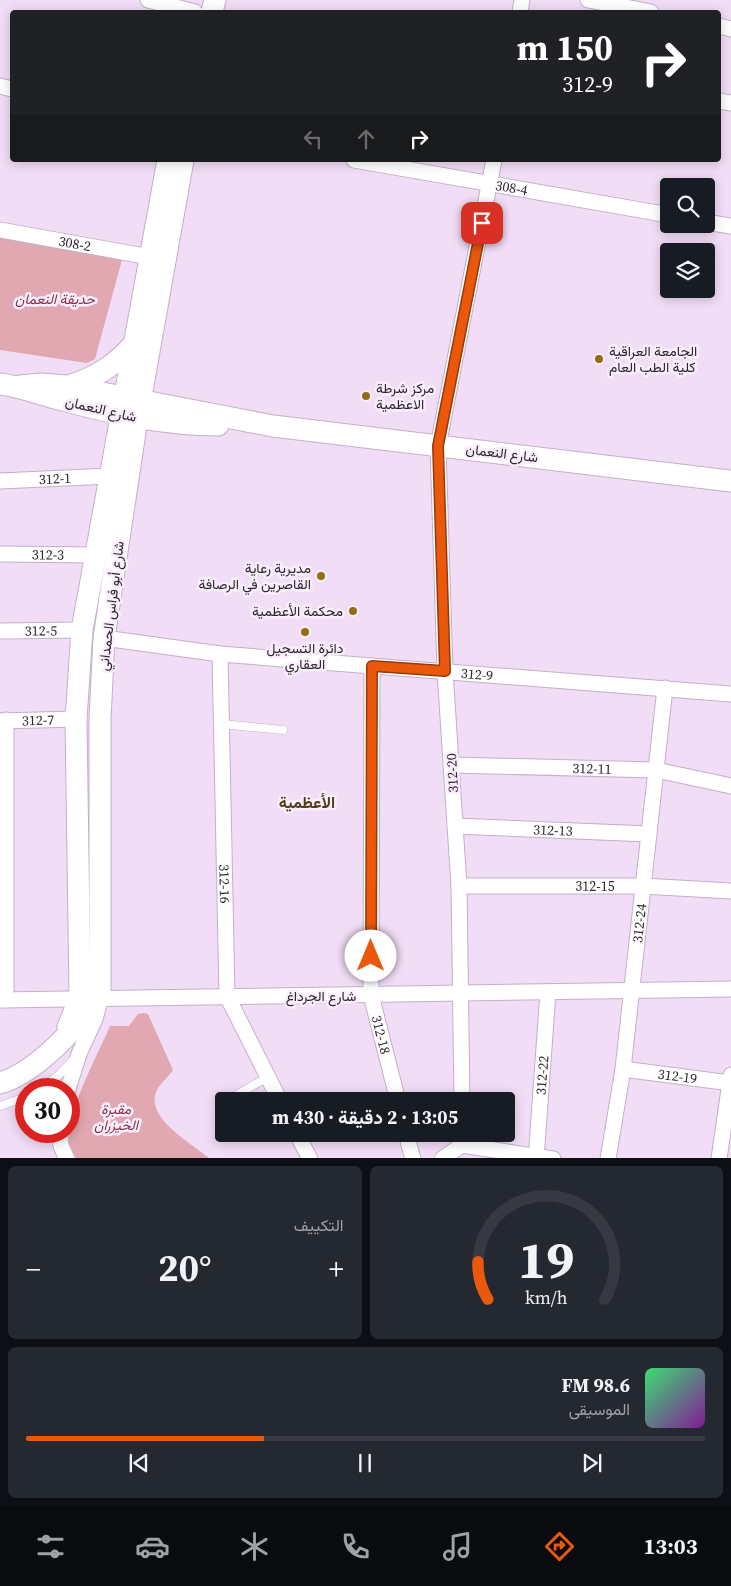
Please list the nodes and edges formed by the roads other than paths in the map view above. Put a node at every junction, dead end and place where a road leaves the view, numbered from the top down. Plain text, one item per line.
1 (148, 0) edge
2 (588, 0) edge
3 (189, 10) edge
4 (640, 10) edge
5 (168, 162) edge
6 (183, 162) edge
7 (365, 162) edge
8 (494, 162) edge
9 (489, 185) junction
10 (660, 214) edge
11 (715, 223) edge
12 (731, 226) edge
13 (0, 230) edge
14 (150, 257) junction
15 (134, 344) junction
16 (10, 385) edge
17 (66, 386) junction
18 (131, 408) junction
19 (438, 446) junction
20 (110, 476) junction
21 (0, 481) edge
22 (731, 481) edge
23 (0, 554) edge
24 (96, 555) junction
25 (82, 630) junction
26 (0, 631) edge
27 (104, 638) junction
28 (220, 654) junction
29 (372, 666) junction
30 (445, 671) junction
31 (665, 688) junction
32 (731, 694) edge
33 (76, 718) junction
34 (100, 718) junction
35 (3, 720) edge
36 (221, 724) junction
37 (283, 730) dead end
38 (452, 765) junction
39 (656, 770) junction
40 (731, 786) edge
41 (455, 826) junction
42 (649, 834) junction
43 (459, 886) junction
44 (643, 886) junction
45 (731, 891) edge
46 (731, 989) edge
47 (632, 991) junction
48 (548, 992) junction
49 (461, 994) junction
50 (371, 995) junction
51 (227, 996) junction
52 (90, 997) junction
53 (3, 1000) edge
54 (79, 1054) junction
55 (623, 1069) junction
56 (268, 1077) junction
57 (55, 1078) edge
58 (71, 1078) edge
59 (731, 1080) edge
60 (0, 1083) edge
61 (241, 1092) edge
62 (276, 1092) edge
63 (396, 1092) edge
64 (462, 1092) edge
65 (15, 1101) edge
66 (0, 1106) edge
67 (301, 1142) edge
68 (408, 1142) edge
69 (61, 1143) edge
70 (462, 1146) edge
71 (536, 1157) edge
72 (67, 1158) edge
73 (310, 1158) edge
74 (413, 1158) edge
75 (442, 1158) edge
76 (553, 1158) edge
77 (608, 1158) edge
78 (720, 1158) edge

1 - 3 street
2 - 4 street
5 - 14 street, شارع أبو فراس الحمداني
6 - 18 street, شارع أبو فراس الحمداني
7 - 9 street, 308-4
8 - 9 street, 312-20
9 - 10 street, 308-4
9 - 19 street, 312-20
11 - 12 street
13 - 14 street, 308-2
14 - 15 street, شارع أبو فراس الحمداني
15 - 17 street
15 - 18 street, شارع أبو فراس الحمداني
16 - 17 street, شارع النعمان
16 - 18 street, شارع النعمان
17 - 18 street, شارع النعمان
18 - 19 street, شارع النعمان
18 - 20 street, شارع أبو فراس الحمداني
18 - 27 street, شارع أبو فراس الحمداني
19 - 22 street, شارع النعمان
19 - 30 street, 312-20
20 - 21 street, 312-1
20 - 24 street, شارع أبو فراس الحمداني
23 - 24 street, 312-3
24 - 25 street, شارع أبو فراس الحمداني
25 - 26 street, 312-5
25 - 33 street, شارع أبو فراس الحمداني
27 - 28 street, 312-9
27 - 34 street, شارع أبو فراس الحمداني
28 - 29 street, 312-9
28 - 36 street, 312-16
29 - 30 street, 312-9
29 - 50 street, 312-18
30 - 31 street, 312-9
30 - 38 street, 312-20
31 - 32 street, 312-9
31 - 39 street, 312-24
33 - 34 street
33 - 35 street, 312-7
33 - 52 street, شارع أبو فراس الحمداني
34 - 52 street, شارع أبو فراس الحمداني
35 - 53 street
36 - 37 lane
36 - 51 street, 312-16
38 - 39 street, 312-11
38 - 41 street, 312-20
39 - 40 street, 312-11
39 - 42 street, 312-24
41 - 42 street, 312-13
41 - 43 street, 312-20
42 - 44 street, 312-24
43 - 44 street, 312-15
43 - 49 street, 312-20
44 - 45 street, 312-15
44 - 47 street, 312-24
46 - 47 street, شارع الجرداغ
47 - 48 street, شارع الجرداغ
47 - 55 street, 312-24
48 - 49 street, شارع الجرداغ
48 - 71 street, 312-22
49 - 50 street, شارع الجرداغ
49 - 64 street, 312-20
50 - 51 street, شارع الجرداغ
50 - 63 street, 312-18
51 - 52 street, شارع الجرداغ
51 - 56 street, 312-16
52 - 53 street, شارع الجرداغ
52 - 54 street
52 - 60 street
54 - 57 lane
54 - 58 street
55 - 59 street, 312-19
55 - 77 street, 312-24
56 - 61 lane
56 - 62 street, 312-16
59 - 78 street
65 - 66 lane
67 - 73 street
68 - 74 street
69 - 72 street
70 - 71 street
70 - 75 street
71 - 76 street

